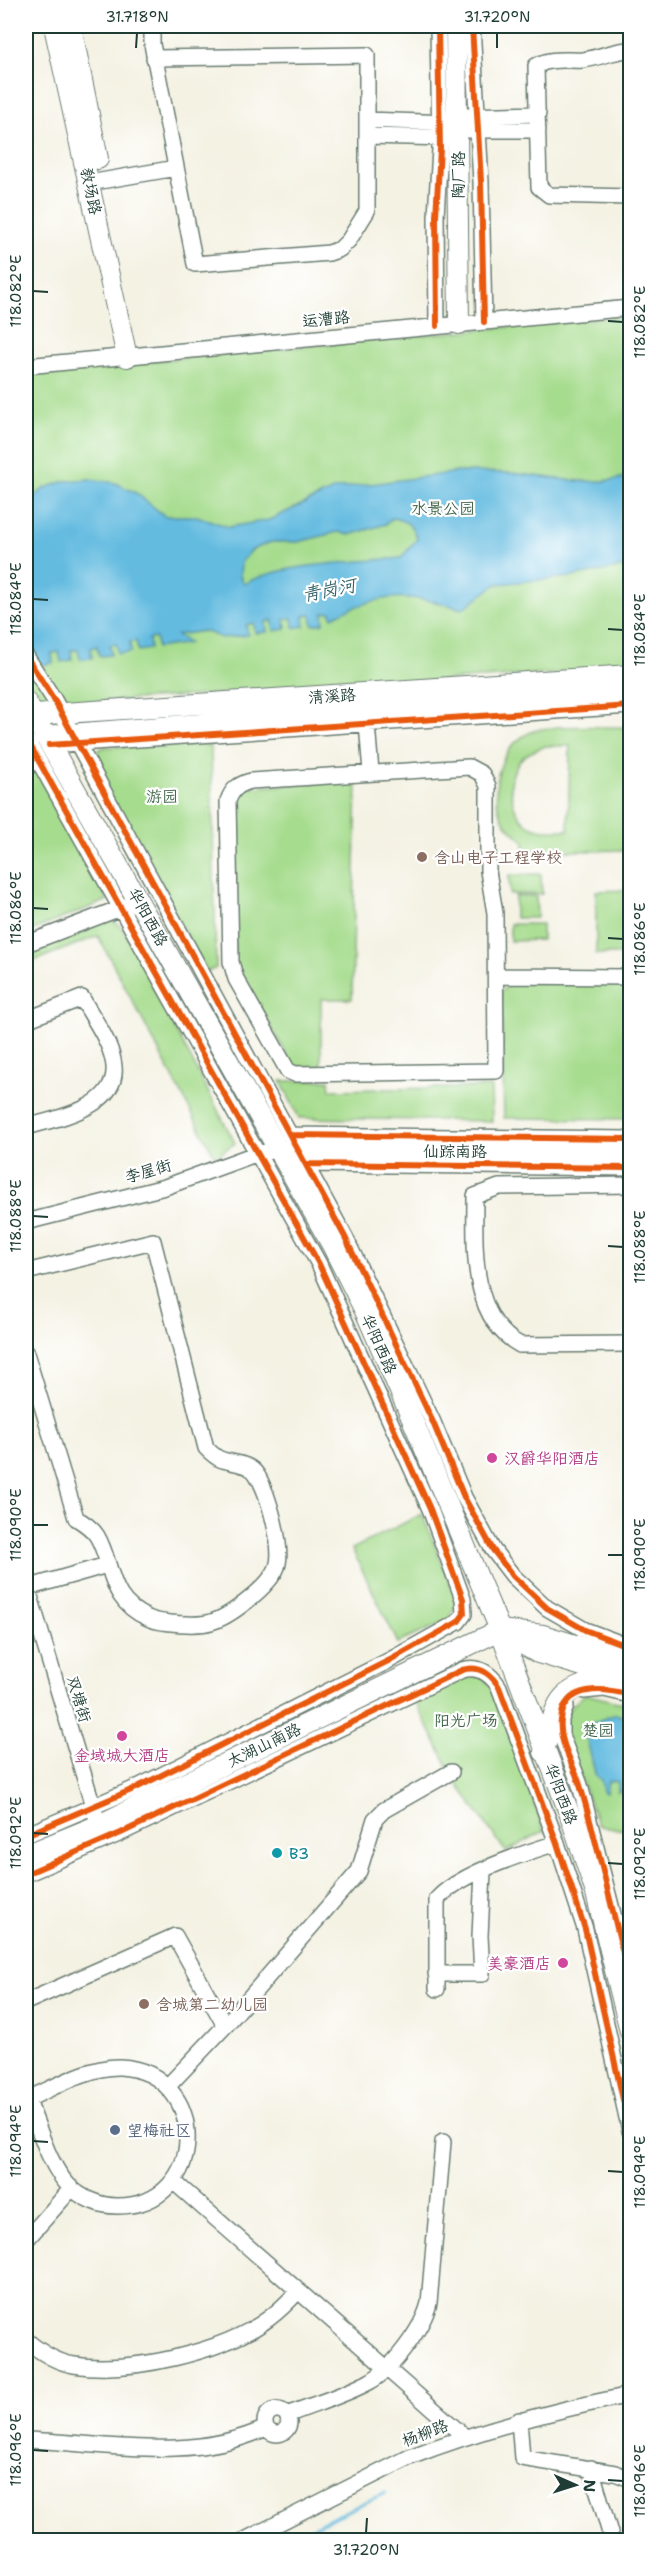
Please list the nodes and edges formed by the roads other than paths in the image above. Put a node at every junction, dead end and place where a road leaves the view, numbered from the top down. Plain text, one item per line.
1 (54, 26) edge
2 (70, 26) edge
3 (152, 26) edge
4 (438, 26) edge
5 (456, 26) edge
6 (472, 26) edge
7 (630, 50) edge
8 (154, 58) junction
9 (538, 114) junction
10 (367, 120) junction
11 (458, 127) junction
12 (538, 130) junction
13 (367, 136) junction
14 (176, 168) junction
15 (96, 182) junction
16 (630, 197) edge
17 (630, 308) edge
18 (483, 322) junction
19 (459, 324) junction
20 (437, 326) junction
21 (132, 357) junction
22 (26, 366) edge
23 (26, 656) edge
24 (630, 675) edge
25 (630, 684) edge
26 (630, 691) edge
27 (630, 705) edge
28 (30, 709) edge
29 (359, 710) junction
30 (61, 714) junction
31 (75, 739) junction
32 (40, 740) edge
33 (371, 772) junction
34 (130, 904) junction
35 (26, 944) edge
36 (496, 976) junction
37 (630, 977) edge
38 (26, 1020) edge
39 (26, 1127) edge
40 (630, 1139) edge
41 (293, 1150) junction
42 (630, 1152) edge
43 (258, 1153) junction
44 (630, 1168) edge
45 (630, 1185) edge
46 (26, 1222) edge
47 (26, 1272) edge
48 (630, 1344) edge
49 (26, 1353) edge
50 (107, 1565) junction
51 (26, 1586) edge
52 (500, 1630) junction
53 (630, 1647) edge
54 (630, 1662) edge
55 (623, 1678) edge
56 (630, 1695) edge
57 (544, 1752) junction
58 (451, 1772) dead end
59 (96, 1816) junction
60 (26, 1835) edge
61 (557, 1842) junction
62 (26, 1855) edge
63 (483, 1871) junction
64 (26, 1874) edge
65 (630, 1980) edge
66 (26, 2002) edge
67 (630, 2025) edge
68 (225, 2026) junction
69 (167, 2087) junction
70 (26, 2099) edge
71 (630, 2132) edge
72 (443, 2142) dead end
73 (173, 2181) junction
74 (72, 2188) junction
75 (26, 2240) edge
76 (298, 2291) junction
77 (26, 2340) edge
78 (386, 2368) junction
79 (630, 2396) edge
80 (519, 2420) junction
81 (465, 2437) junction
82 (26, 2440) edge
83 (591, 2468) junction
84 (630, 2479) edge
85 (268, 2535) edge
86 (245, 2541) edge
87 (612, 2541) edge

1 - 15 main road, 教场路
2 - 15 main road, 教场路
3 - 8 street
4 - 11 street
5 - 11 main road, 陶厂路
6 - 11 street
7 - 9 street
8 - 10 street
8 - 14 street
9 - 11 street
9 - 12 street
10 - 11 street
10 - 13 street
11 - 12 street
11 - 13 street
11 - 18 street
11 - 19 main road, 陶厂路
11 - 20 street
12 - 16 street
13 - 14 street
14 - 15 street
15 - 21 main road, 教场路
17 - 18 street, 运漕路
18 - 19 street, 运漕路
19 - 20 street, 运漕路
20 - 21 street, 运漕路
21 - 22 street, 运漕路
23 - 30 street
24 - 25 main road
24 - 29 main road, 清溪路
26 - 29 main road, 清溪路
27 - 29 street
28 - 30 main road, 清溪路
28 - 32 main road, 华阳西路
29 - 30 main road, 清溪路
29 - 31 main road, 清溪路
29 - 33 street
30 - 31 street
31 - 32 main road, 清溪路
31 - 41 street
32 - 34 main road, 华阳西路
33 - 36 street
33 - 36 street
34 - 35 street
34 - 41 main road, 华阳西路
34 - 43 street
36 - 37 street
38 - 39 street
40 - 41 street
41 - 42 main road, 仙踪南路
41 - 43 street, 李屋街
41 - 44 street
41 - 52 main road, 华阳西路
41 - 53 street
43 - 46 street, 李屋街
43 - 59 street
45 - 48 street
47 - 50 street
49 - 50 street
50 - 51 street
51 - 59 street, 双塘街
52 - 54 main road
52 - 55 main road
52 - 57 main road, 华阳西路
52 - 59 main road, 太湖山南路
55 - 57 main road
56 - 65 street
57 - 67 main road, 华阳西路
58 - 68 street
59 - 60 street
59 - 62 main road, 太湖山南路
61 - 63 street
61 - 64 street
61 - 71 street
63 - 63 street
66 - 68 street
68 - 69 street
69 - 70 street
69 - 73 street
70 - 74 street
72 - 78 street
73 - 74 street
73 - 76 street
74 - 75 street
76 - 77 street
76 - 78 street
78 - 81 street
78 - 82 street
79 - 80 street, 杨柳路
80 - 81 street, 杨柳路
80 - 83 street
81 - 85 street, 杨柳路
83 - 84 street
83 - 87 street
85 - 86 street, 杨柳路

